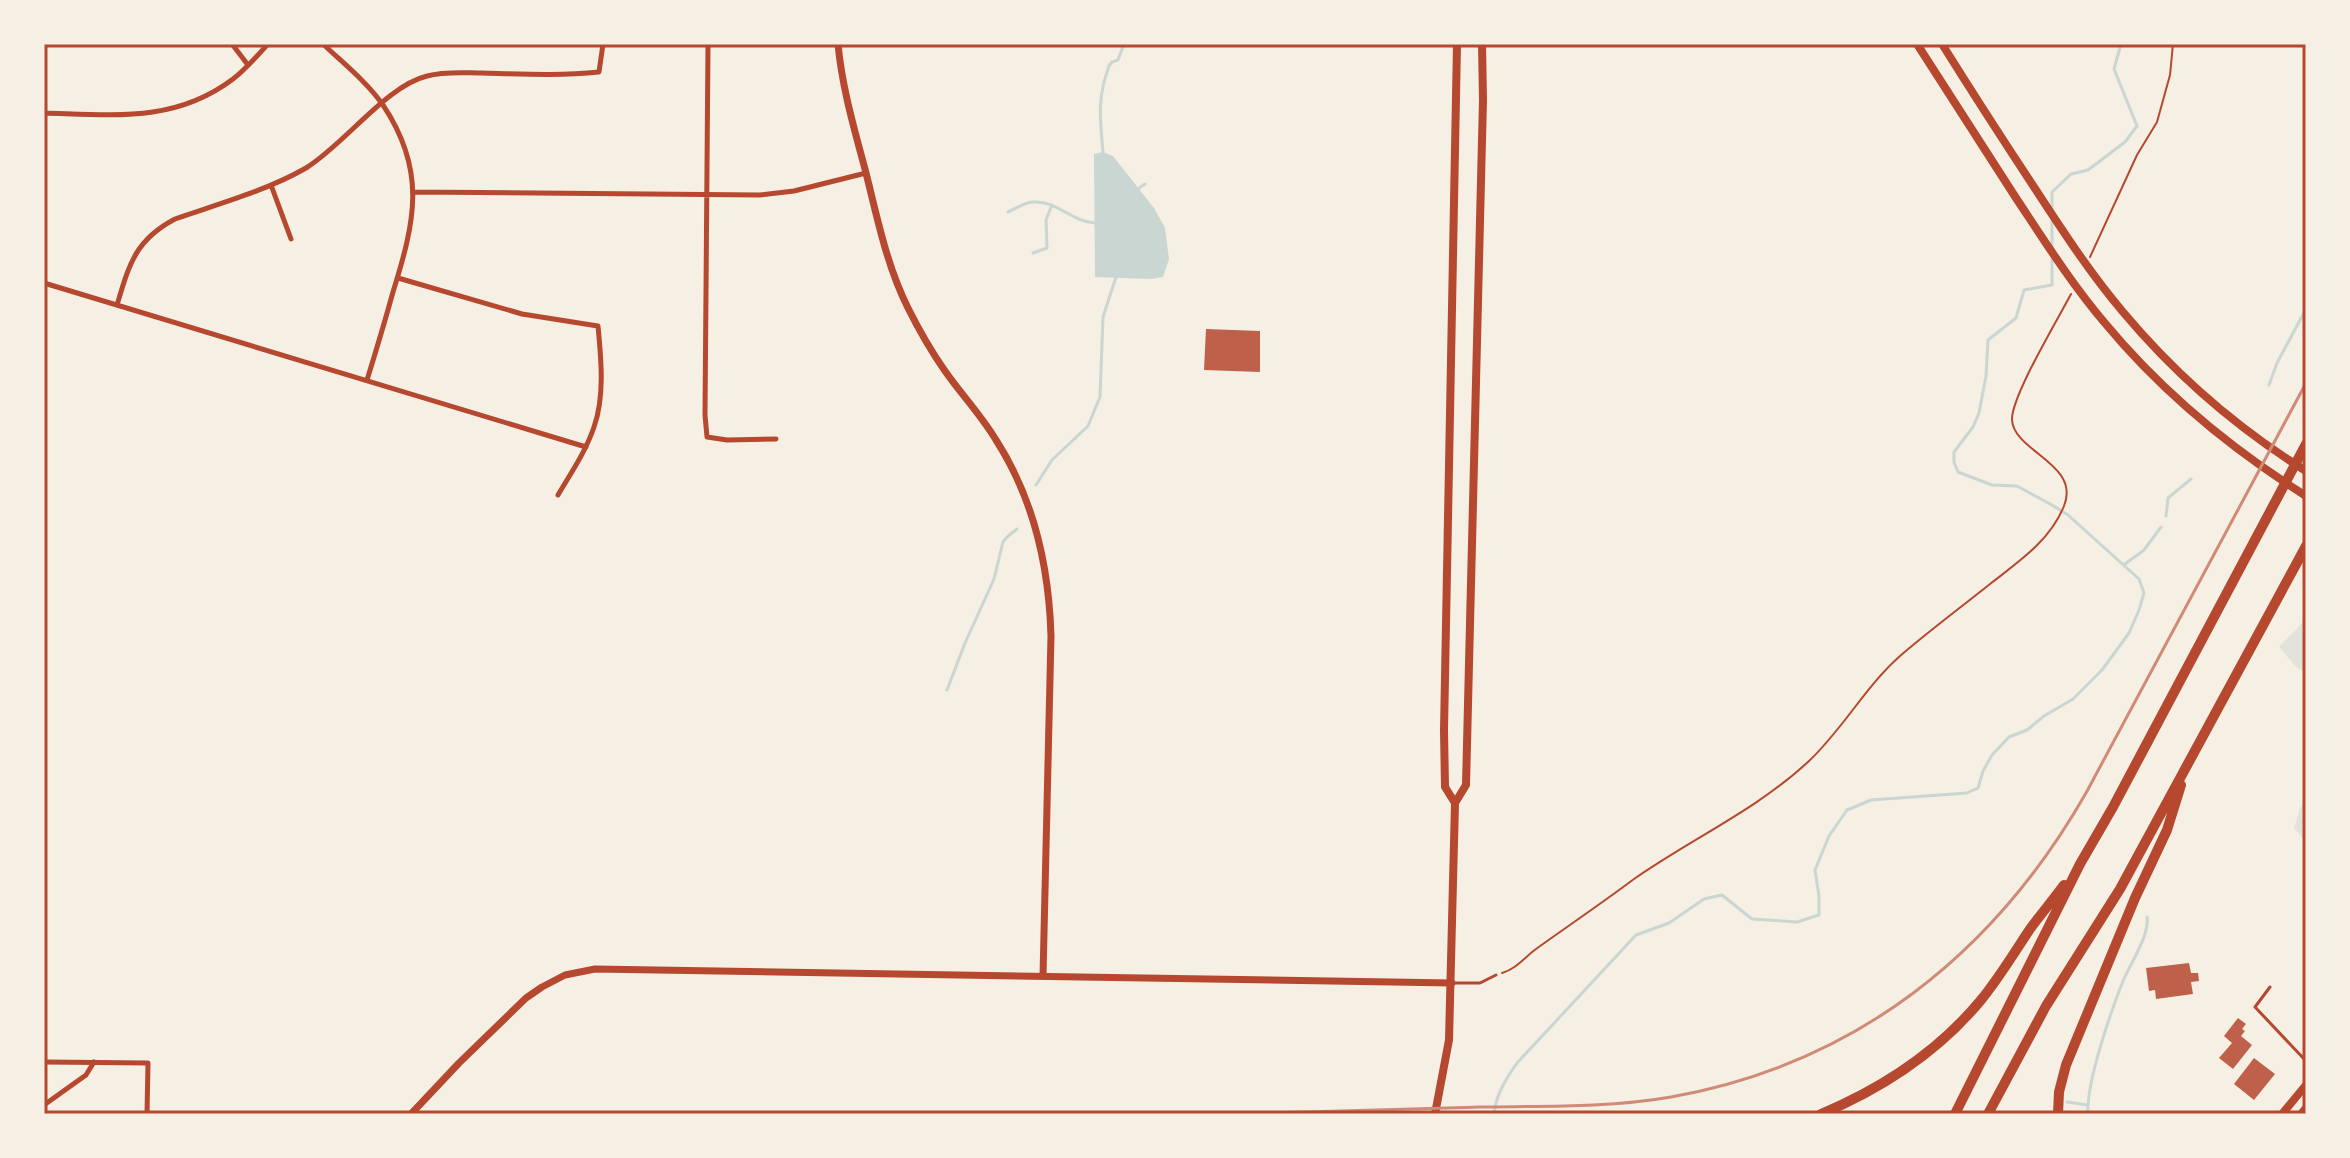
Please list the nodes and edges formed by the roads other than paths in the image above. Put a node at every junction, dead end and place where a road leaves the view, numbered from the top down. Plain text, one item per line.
1 (232, 44) edge
2 (268, 44) edge
3 (323, 44) edge
4 (603, 44) edge
5 (708, 44) edge
6 (838, 44) edge
7 (1457, 44) edge
8 (1482, 44) edge
9 (1917, 44) edge
10 (1942, 44) edge
11 (248, 65) junction
12 (382, 104) junction
13 (44, 113) edge
14 (866, 173) junction
15 (271, 185) junction
16 (413, 192) junction
17 (706, 195) junction
18 (291, 239) dead end
19 (398, 278) junction
20 (44, 283) edge
21 (117, 305) junction
22 (367, 380) junction
23 (776, 439) dead end
24 (2306, 444) edge
25 (586, 447) junction
26 (2304, 470) edge
27 (558, 495) dead end
28 (2306, 496) edge
29 (2306, 546) edge
30 (2188, 765) junction
31 (1455, 803) junction
32 (2080, 864) junction
33 (1496, 975) road end
34 (1043, 976) junction
35 (1452, 983) junction
36 (2270, 987) dead end
37 (2306, 1061) edge
38 (44, 1062) edge
39 (94, 1062) junction
40 (2306, 1085) edge
41 (44, 1105) edge
42 (2306, 1108) edge
43 (1989, 1113) edge
44 (147, 1114) edge
45 (411, 1114) edge
46 (1435, 1114) edge
47 (1821, 1114) edge
48 (1955, 1114) edge
49 (2058, 1114) edge
50 (2282, 1114) edge
51 (2301, 1114) edge

1 - 11 street
2 - 11 street
3 - 12 street
4 - 12 street
5 - 17 street
6 - 14 street
7 - 31 main road
8 - 31 main road
9 - 28 main road
10 - 26 main road
11 - 13 street
12 - 15 street
12 - 16 street
14 - 17 street
14 - 34 street
15 - 18 street
15 - 21 street
16 - 17 street
16 - 19 street
17 - 23 street
19 - 22 street
19 - 25 street
20 - 21 street
21 - 22 street
22 - 25 street
24 - 32 highway
25 - 27 street
29 - 30 highway
30 - 43 highway
30 - 49 highway
31 - 35 main road
32 - 47 highway
32 - 48 highway
33 - 35 lane
34 - 35 street
34 - 45 street
35 - 46 main road
36 - 37 lane
38 - 39 street
39 - 41 street
39 - 44 street
40 - 50 main road
42 - 51 main road

